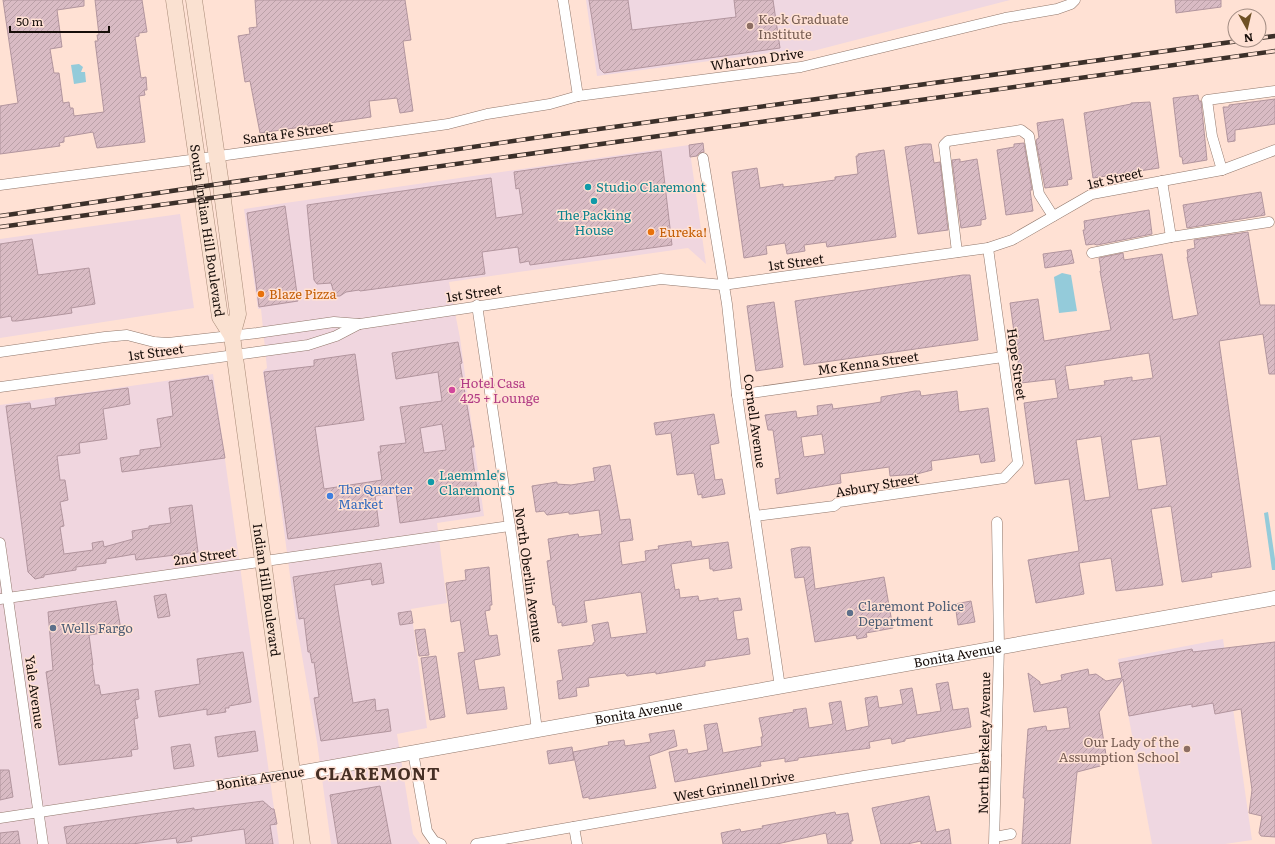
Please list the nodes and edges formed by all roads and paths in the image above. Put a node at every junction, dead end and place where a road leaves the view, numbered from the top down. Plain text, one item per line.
1 (174, 0) edge
2 (194, 0) edge
3 (563, 0) edge
4 (1075, 0) edge
5 (1275, 91) edge
6 (578, 96) junction
7 (1275, 150) edge
8 (217, 156) junction
9 (703, 158) dead end
10 (198, 159) junction
11 (1222, 170) junction
12 (1162, 181) junction
13 (0, 185) edge
14 (1053, 216) junction
15 (1269, 222) dead end
16 (1171, 237) junction
17 (988, 248) junction
18 (958, 252) junction
19 (1092, 253) dead end
20 (723, 285) junction
21 (477, 305) junction
22 (360, 324) junction
23 (232, 336) junction
24 (0, 352) edge
25 (235, 355) junction
26 (1003, 357) junction
27 (0, 387) edge
28 (737, 395) junction
29 (1004, 478) joint
30 (755, 516) junction
31 (997, 522) dead end
32 (510, 526) junction
33 (0, 543) edge
34 (263, 562) junction
35 (1275, 598) edge
36 (4, 599) edge
37 (999, 647) junction
38 (780, 687) junction
39 (537, 730) junction
40 (414, 752) junction
41 (996, 755) junction
42 (294, 774) junction
43 (39, 813) junction
44 (0, 818) edge
45 (574, 827) junction
46 (1011, 834) dead end
47 (994, 841) edge
48 (43, 844) edge
49 (302, 844) edge
50 (441, 844) edge
51 (476, 844) edge
52 (577, 844) edge

1 - 10 main road, South Indian Hill Boulevard
2 - 8 main road, South Indian Hill Boulevard
3 - 6 street
4 - 6 street, Wharton Drive
5 - 11 street
6 - 8 street, Santa Fe Street
7 - 11 street, 1st Street
8 - 10 street, Santa Fe Street
8 - 23 main road, South Indian Hill Boulevard
9 - 20 street, Cornell Avenue
10 - 13 street, Santa Fe Street
10 - 23 main road, South Indian Hill Boulevard
11 - 12 street, 1st Street
12 - 14 street, 1st Street
12 - 16 street
14 - 17 street, 1st Street
14 - 18 street
15 - 16 street
16 - 19 street
17 - 18 street, 1st Street
17 - 26 street, Hope Street
18 - 20 street, 1st Street
20 - 21 street, 1st Street
20 - 28 street, Cornell Avenue
21 - 22 street, 1st Street
21 - 32 street, North Oberlin Avenue
22 - 23 street, 1st Street
22 - 25 street, 1st Street
23 - 24 street, 1st Street
23 - 25 main road, Indian Hill Boulevard
25 - 27 street, 1st Street
25 - 34 main road, Indian Hill Boulevard
26 - 28 street, Mc Kenna Street
26 - 29 street, Hope Street
28 - 30 street, Cornell Avenue
29 - 30 street, Asbury Street
30 - 38 street, Cornell Avenue
31 - 37 street, North Berkeley Avenue
32 - 34 street, 2nd Street
32 - 39 street, North Oberlin Avenue
33 - 36 street, Yale Avenue
34 - 36 street, 2nd Street
34 - 42 main road, Indian Hill Boulevard
35 - 37 main road, Bonita Avenue
36 - 43 street, Yale Avenue
37 - 38 main road, Bonita Avenue
37 - 41 street, North Berkeley Avenue
38 - 39 main road, Bonita Avenue
39 - 40 main road, Bonita Avenue
40 - 42 main road, Bonita Avenue
40 - 50 street
41 - 45 street, West Grinnell Drive
41 - 47 street, North Berkeley Avenue
42 - 43 street, Bonita Avenue
42 - 49 main road, Indian Hill Boulevard
43 - 44 street, Bonita Avenue
43 - 48 street, Yale Avenue
45 - 51 street, West Grinnell Drive
45 - 52 street
46 - 47 street

